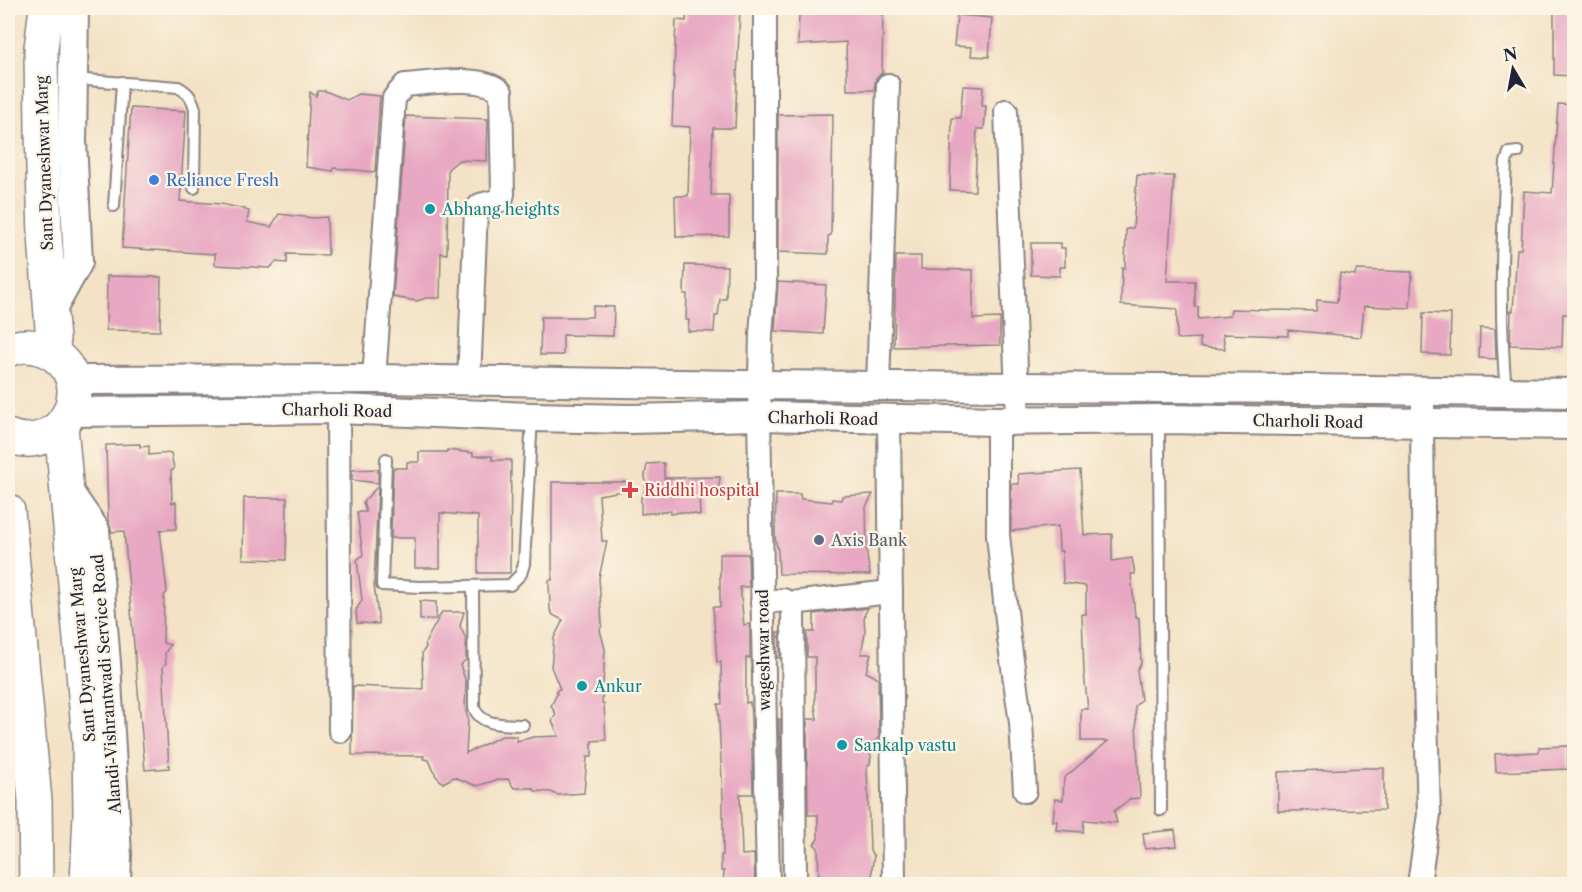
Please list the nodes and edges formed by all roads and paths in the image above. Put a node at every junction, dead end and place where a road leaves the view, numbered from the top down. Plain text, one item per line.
1 (46, 8) edge
2 (74, 8) edge
3 (765, 8) edge
4 (73, 79) junction
5 (122, 82) junction
6 (888, 85) dead end
7 (1006, 111) dead end
8 (1518, 152) dead end
9 (194, 188) dead end
10 (114, 206) dead end
11 (51, 311) junction
12 (8, 350) edge
13 (54, 354) junction
14 (374, 379) junction
15 (73, 380) junction
16 (230, 380) junction
17 (469, 381) junction
18 (759, 384) junction
19 (878, 386) junction
20 (1017, 387) junction
21 (1424, 391) junction
22 (1506, 393) junction
23 (1575, 393) edge
24 (338, 409) junction
25 (228, 410) junction
26 (759, 416) junction
27 (532, 417) junction
28 (66, 419) junction
29 (889, 419) junction
30 (1008, 420) junction
31 (1159, 420) junction
32 (1422, 423) junction
33 (1575, 425) edge
34 (8, 436) edge
35 (386, 459) dead end
36 (68, 491) junction
37 (8, 512) edge
38 (473, 587) junction
39 (891, 592) junction
40 (762, 603) junction
41 (791, 603) junction
42 (523, 725) dead end
43 (340, 731) dead end
44 (1025, 791) dead end
45 (1161, 810) dead end
46 (36, 885) edge
47 (87, 885) edge
48 (116, 885) edge
49 (768, 885) edge
50 (795, 885) edge
51 (894, 885) edge
52 (1419, 885) edge

1 - 11 main road, Sant Dyaneshwar Marg
2 - 4 street
3 - 18 street, wageshwar road
4 - 5 lane
4 - 11 street
5 - 9 lane
5 - 10 lane
6 - 19 street
7 - 20 street
8 - 22 lane
11 - 13 main road, Sant Dyaneshwar Marg
12 - 13 main road
13 - 15 main road
14 - 16 street, Charholi Road
14 - 17 street, Charholi Road
14 - 17 street
15 - 16 street, Charholi Road
15 - 28 main road, Sant Dyaneshwar Marg
16 - 25 street
17 - 18 street, Charholi Road
18 - 19 street, Charholi Road
18 - 26 street, wageshwar road
19 - 20 street, Charholi Road
20 - 21 street, Charholi Road
20 - 30 street
21 - 22 street, Charholi Road
21 - 32 street
22 - 23 street, Charholi Road
24 - 25 street, Charholi Road
24 - 27 street, Charholi Road
24 - 43 street
25 - 28 street, Charholi Road
26 - 27 street, Charholi Road
26 - 29 street, Charholi Road
26 - 40 street, wageshwar road
27 - 38 lane
28 - 34 main road
28 - 36 main road, Sant Dyaneshwar Marg
29 - 30 street, Charholi Road
29 - 39 street
30 - 31 street, Charholi Road
30 - 44 street
31 - 32 street, Charholi Road
31 - 45 lane
32 - 33 street, Charholi Road
32 - 52 street
35 - 38 lane
36 - 47 main road, Sant Dyaneshwar Marg
36 - 48 street, Alandi-Vishrantwadi Service Road
37 - 46 main road
38 - 42 lane
39 - 41 street
39 - 51 street
40 - 41 street
40 - 49 street, wageshwar road
41 - 50 street

